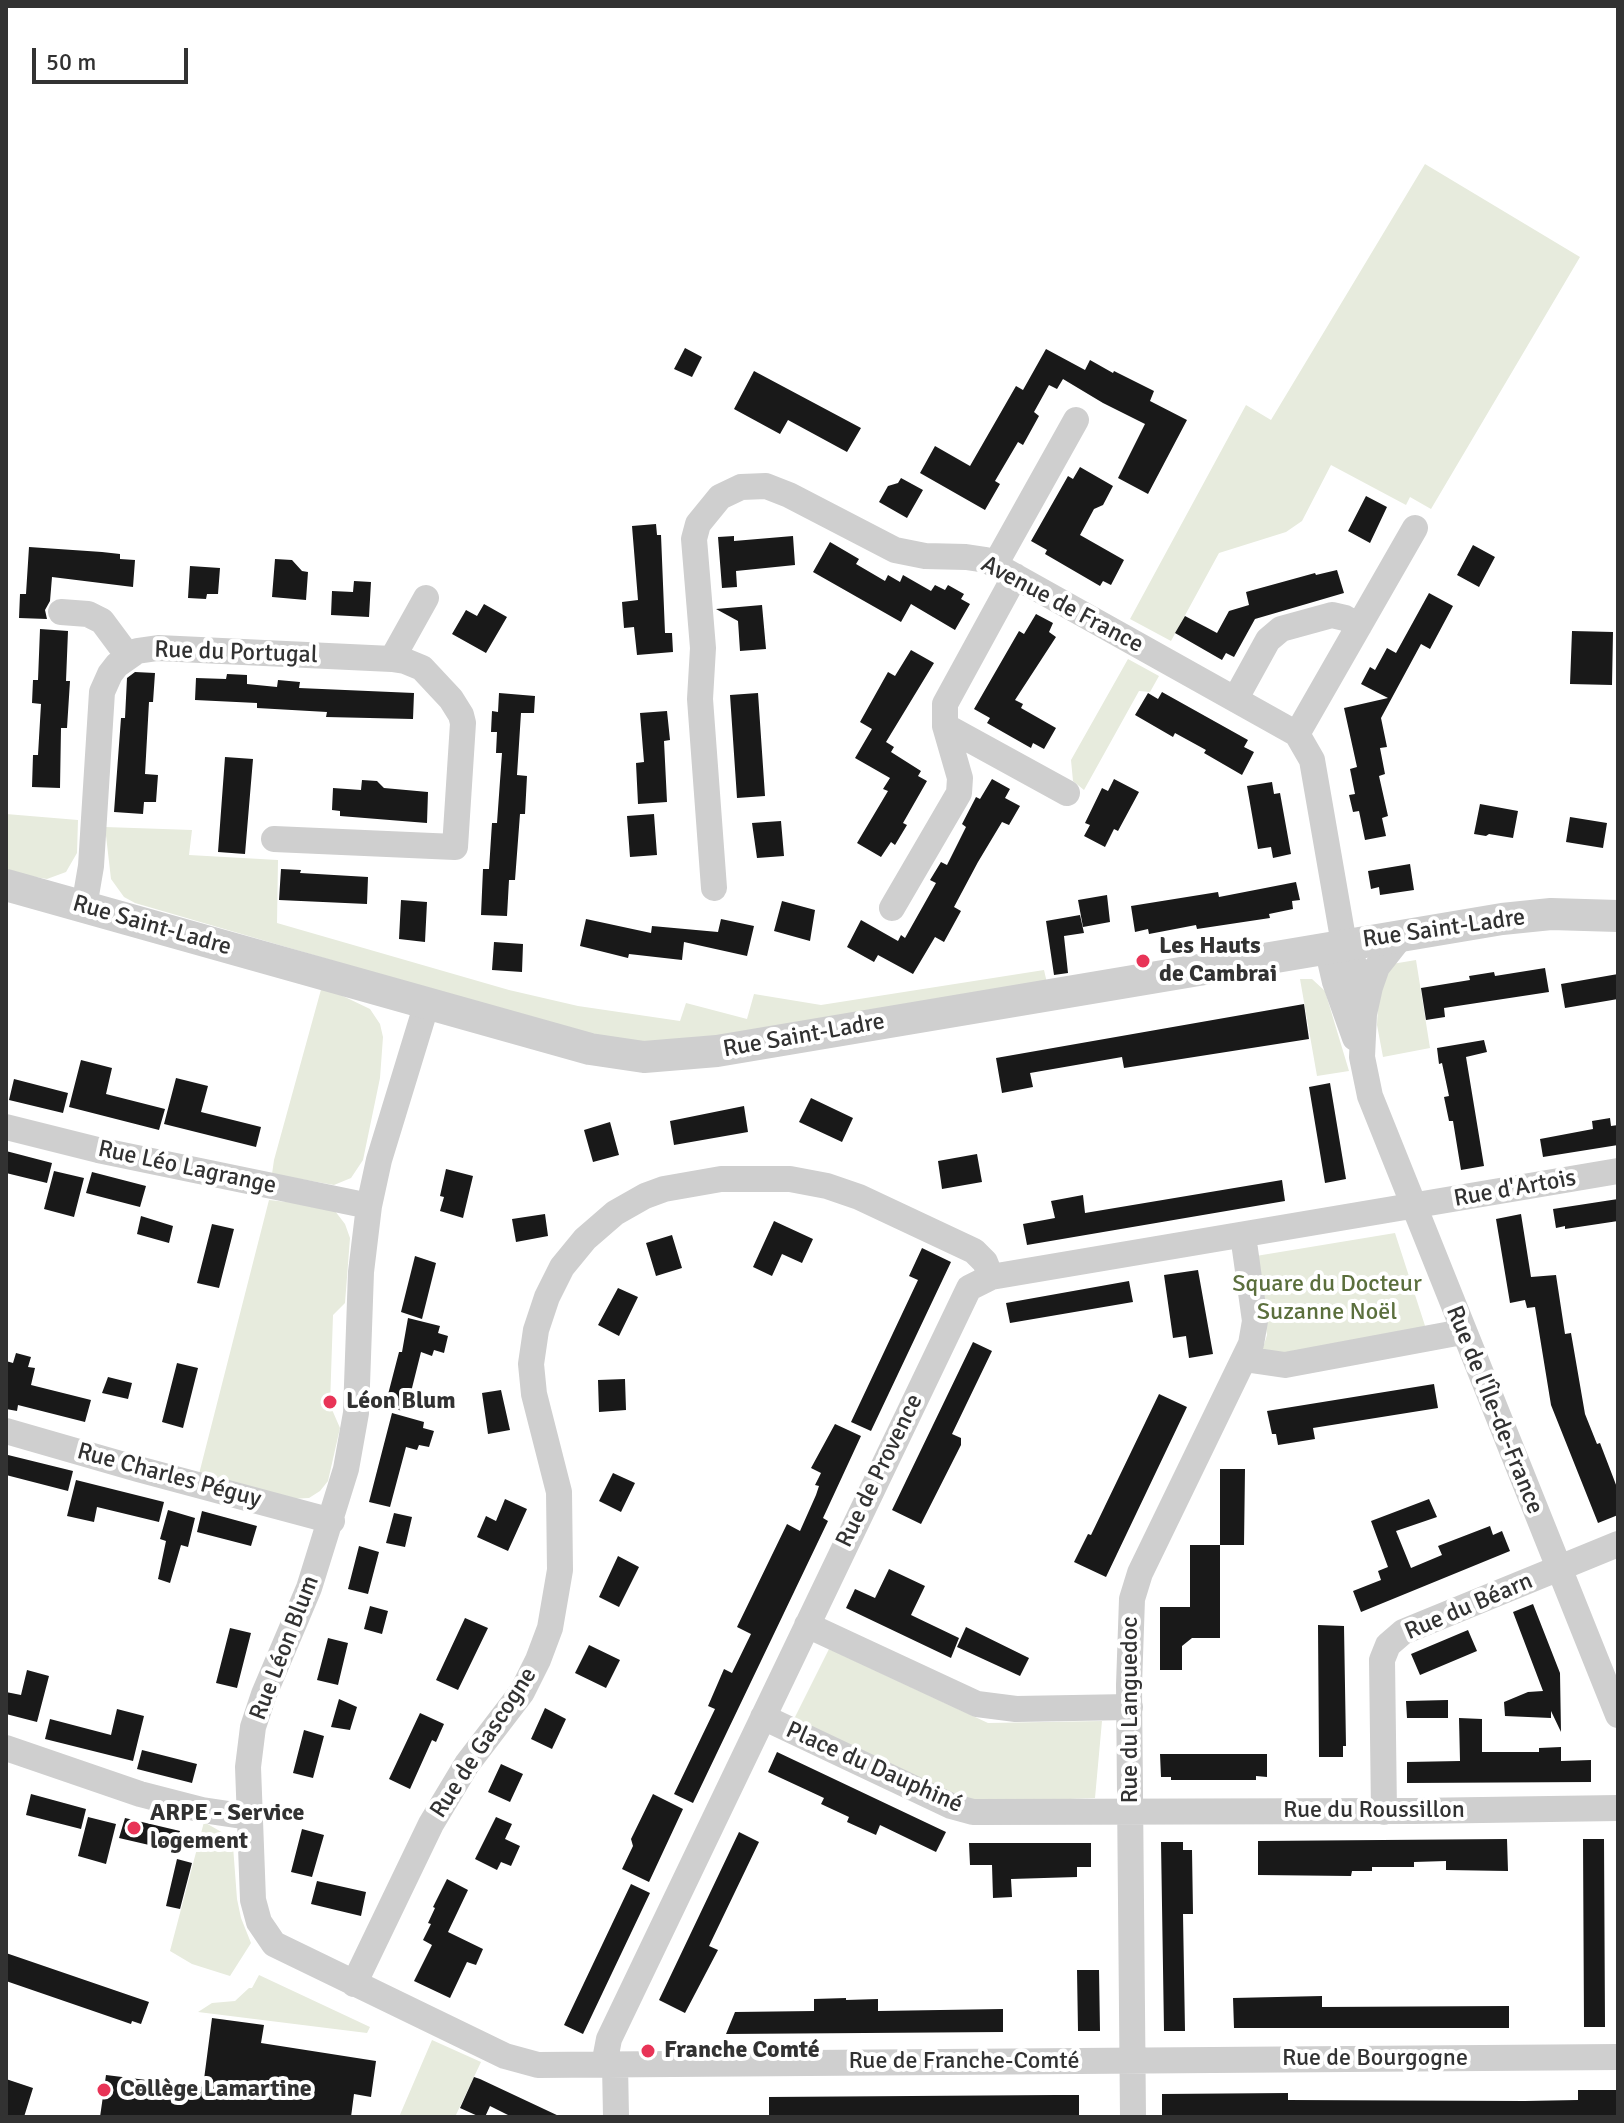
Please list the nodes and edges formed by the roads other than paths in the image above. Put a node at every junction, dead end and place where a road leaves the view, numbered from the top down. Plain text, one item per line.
1 (1076, 420) dead end
2 (1415, 528) dead end
3 (1005, 570) junction
4 (426, 598) dead end
5 (61, 612) dead end
6 (1359, 626) junction
7 (128, 656) junction
8 (392, 659) junction
9 (1236, 698) junction
10 (945, 726) junction
11 (1297, 734) junction
12 (1067, 793) dead end
13 (274, 839) dead end
14 (6, 885) edge
15 (714, 888) dead end
16 (84, 907) junction
17 (892, 908) dead end
18 (1618, 916) edge
19 (1403, 934) junction
20 (1336, 945) junction
21 (427, 1003) junction
22 (1364, 1014) junction
23 (1362, 1057) junction
24 (6, 1127) edge
25 (1618, 1171) edge
26 (369, 1206) junction
27 (1413, 1207) junction
28 (1243, 1235) junction
29 (991, 1277) junction
30 (1462, 1332) junction
31 (1244, 1359) junction
32 (6, 1431) edge
33 (332, 1521) junction
34 (1618, 1544) edge
35 (1558, 1570) junction
36 (807, 1625) junction
37 (1130, 1707) junction
38 (1618, 1715) edge
39 (763, 1717) junction
40 (6, 1748) edge
41 (1618, 1808) edge
42 (1130, 1811) junction
43 (1384, 1812) junction
44 (249, 1817) junction
45 (354, 1984) junction
46 (1618, 2057) edge
47 (1133, 2061) junction
48 (609, 2064) junction
49 (616, 2117) edge
50 (1133, 2117) edge

1 - 3 street
2 - 6 street
3 - 9 street, Avenue de France
3 - 10 street
3 - 15 street, Avenue de France
4 - 8 street
5 - 7 street
6 - 9 street
6 - 11 street
7 - 8 street, Rue du Portugal
7 - 16 street, Rue du Portugal
8 - 13 street
9 - 11 street, Avenue de France
10 - 12 street
10 - 17 street
11 - 20 street
14 - 16 street, Rue Saint-Ladre
16 - 21 street, Rue Saint-Ladre
18 - 19 street, Rue Saint-Ladre
19 - 20 street, Rue Saint-Ladre
19 - 22 street, Rue de l'Île-de-France
20 - 21 street, Rue Saint-Ladre
20 - 22 street, Rue de l'Île-de-France
20 - 23 street, Rue de l'Île-de-France
21 - 26 street, Rue Léon Blum
22 - 23 street, Rue de l'Île-de-France
23 - 27 street, Rue de l'Île-de-France
24 - 26 street, Rue Léo Lagrange
25 - 27 street, Rue d'Artois
26 - 33 street, Rue Léon Blum
27 - 28 street
27 - 30 street, Rue de l'Île-de-France
28 - 29 street
28 - 31 street, Rue du Languedoc
29 - 36 street, Rue de Provence
29 - 45 street, Rue de Gascogne
30 - 31 street
30 - 35 street, Rue de l'Île-de-France
31 - 37 street, Rue du Languedoc
32 - 33 street, Rue Charles Péguy
33 - 44 street, Rue Léon Blum
34 - 35 street, Rue du Béarn
35 - 38 street, Rue de l'Île-de-France
35 - 43 street, Rue du Béarn
36 - 37 street
36 - 39 street, Rue de Provence
37 - 42 street, Rue du Languedoc
39 - 42 street, Place du Dauphiné
39 - 48 street, Rue de Provence
40 - 44 street
41 - 43 street, Rue du Roussillon
42 - 43 street, Rue du Roussillon
42 - 47 street, Rue du Languedoc
44 - 45 street, Rue Léon Blum
45 - 48 street, Rue Léon Blum
46 - 47 street, Rue de Bourgogne
47 - 48 street, Rue de Franche-Comté
47 - 50 street, Rue du Languedoc
48 - 49 street, Rue de Provence

